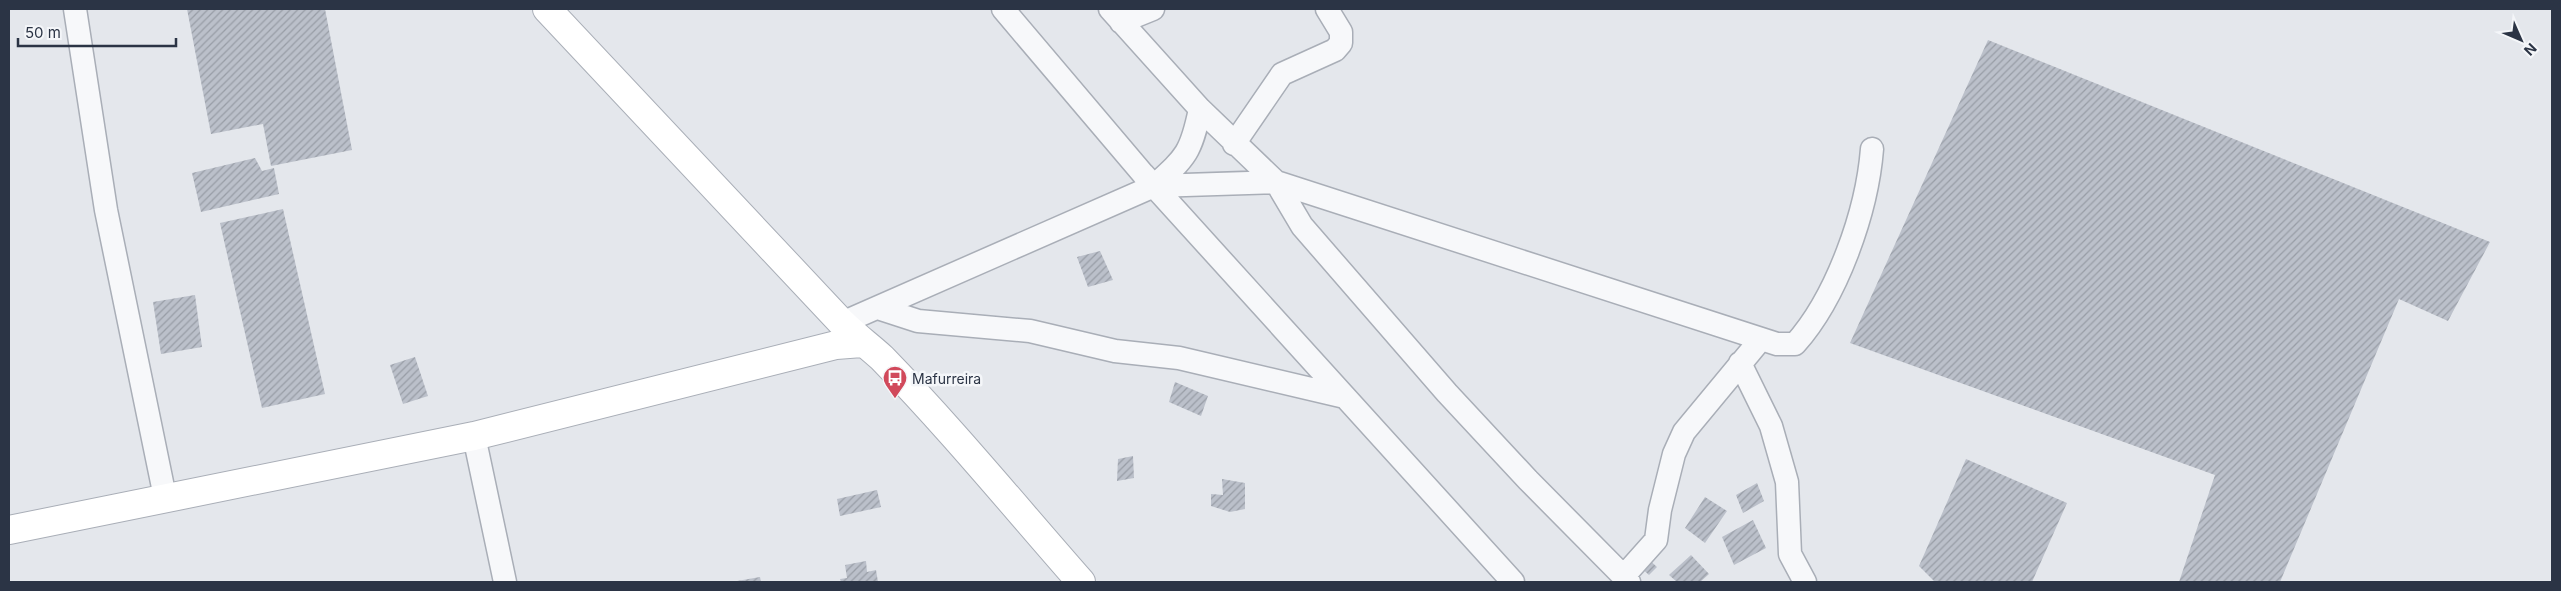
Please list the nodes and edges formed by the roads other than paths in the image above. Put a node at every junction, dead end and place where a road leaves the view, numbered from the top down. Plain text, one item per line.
1 (75, 9) edge
2 (547, 9) edge
3 (1003, 9) edge
4 (1153, 9) edge
5 (1328, 9) edge
6 (1116, 15) edge
7 (1200, 109) junction
8 (1234, 144) junction
9 (1872, 149) dead end
10 (1276, 182) junction
11 (1154, 186) junction
12 (878, 308) junction
13 (842, 323) junction
14 (1761, 339) junction
15 (862, 343) junction
16 (1740, 364) junction
17 (1345, 397) junction
18 (474, 436) junction
19 (165, 497) junction
20 (9, 530) edge
21 (1626, 579) edge
22 (1508, 581) edge
23 (505, 582) edge
24 (1081, 582) edge
25 (1806, 582) edge

1 - 19 street
2 - 13 main road
3 - 11 street
4 - 6 street
5 - 8 street
6 - 7 street
7 - 8 street
7 - 11 street
8 - 10 street
9 - 14 street
10 - 11 street
10 - 14 street
10 - 21 street
11 - 12 street
11 - 17 street
12 - 13 street
12 - 17 street
13 - 15 main road
14 - 16 street
15 - 18 main road
15 - 24 main road
16 - 21 street
16 - 25 street
17 - 22 street
18 - 19 main road
18 - 23 street
19 - 20 main road

